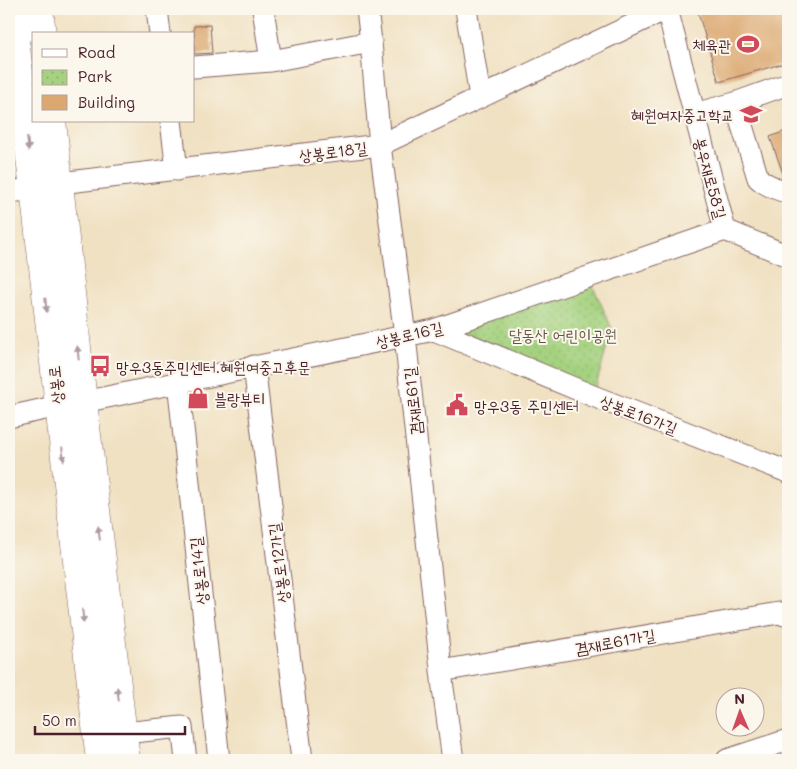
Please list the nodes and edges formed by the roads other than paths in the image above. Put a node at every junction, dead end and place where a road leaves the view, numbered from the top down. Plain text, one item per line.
1 (11, 9) edge
2 (39, 9) edge
3 (157, 9) edge
4 (264, 9) edge
5 (366, 9) edge
6 (466, 9) edge
7 (667, 9) edge
8 (42, 32) edge
9 (160, 32) edge
10 (371, 42) junction
11 (271, 61) junction
12 (195, 67) edge
13 (788, 84) edge
14 (480, 97) junction
15 (735, 103) junction
16 (694, 114) junction
17 (52, 122) edge
18 (171, 122) edge
19 (380, 145) junction
20 (176, 170) junction
21 (60, 183) junction
22 (784, 186) edge
23 (21, 190) edge
24 (725, 230) junction
25 (788, 256) edge
26 (434, 330) junction
27 (405, 336) junction
28 (254, 366) junction
29 (178, 381) junction
30 (70, 404) junction
31 (9, 417) edge
32 (788, 472) edge
33 (788, 616) edge
34 (441, 671) junction
35 (123, 733) junction
36 (788, 740) edge
37 (100, 760) edge
38 (126, 760) edge
39 (186, 760) edge
40 (219, 760) edge
41 (302, 760) edge
42 (453, 760) edge
43 (727, 760) edge

1 -> 23 main road, 상봉로
2 - 8 main road
3 - 9 street
4 - 11 street
5 - 10 street, 겸재로61길
6 - 14 street
7 - 14 street, 상봉로18길
7 - 16 street, 봉우재로58길
10 - 11 street
10 - 19 street, 겸재로61길
11 - 12 street
13 - 15 street
14 - 19 street, 상봉로18길
15 - 16 street
15 - 22 street
16 - 24 street, 봉우재로58길
17 - 21 main road, 상봉로
18 - 20 street
19 - 20 street, 상봉로18길
19 - 27 street, 겸재로61길
20 - 21 street, 상봉로18길
30 -> 21 main road, 상봉로
23 -> 30 main road, 상봉로
24 - 25 street
24 - 26 street, 상봉로16길
26 - 27 street, 상봉로16길
26 - 32 street, 상봉로16가길
27 - 28 street, 상봉로16길
27 - 34 street, 겸재로61길
28 - 29 street, 상봉로16길
28 - 41 street, 상봉로12가길
29 - 30 street, 상봉로16길
29 - 40 street, 상봉로14길
30 - 31 street, 상봉로16길
35 -> 30 main road, 상봉로
30 -> 37 main road, 상봉로
33 - 34 street, 겸재로61가길
34 - 42 street, 겸재로61길
35 - 38 main road, 상봉로
35 - 39 street
36 - 43 street

